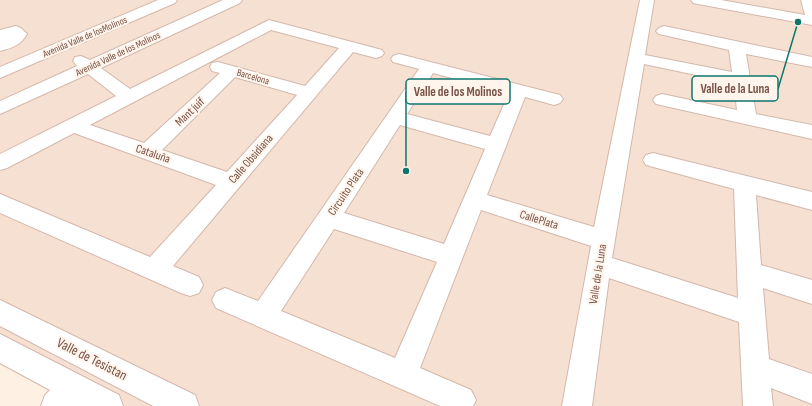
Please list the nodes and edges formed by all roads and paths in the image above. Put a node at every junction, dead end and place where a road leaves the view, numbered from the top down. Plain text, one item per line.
1 (170, 0) edge
2 (235, 0) edge
3 (647, 0) edge
4 (698, 0) edge
5 (765, 0) edge
6 (811, 10) edge
7 (664, 32) dead end
8 (0, 35) edge
9 (0, 46) edge
10 (63, 46) junction
11 (349, 47) junction
12 (737, 47) junction
13 (376, 53) dead end
14 (636, 58) junction
15 (399, 59) dead end
16 (197, 62) junction
17 (812, 62) edge
18 (90, 67) junction
19 (429, 67) junction
20 (232, 71) junction
21 (0, 72) edge
22 (742, 79) junction
23 (519, 90) junction
24 (309, 93) junction
25 (130, 97) junction
26 (554, 99) dead end
27 (662, 100) dead end
28 (0, 108) edge
29 (396, 117) junction
30 (747, 117) junction
31 (74, 126) junction
32 (812, 132) edge
33 (496, 145) junction
34 (147, 152) junction
35 (654, 160) dead end
36 (0, 163) edge
37 (231, 182) junction
38 (744, 183) junction
39 (475, 200) junction
40 (812, 201) edge
41 (0, 203) edge
42 (329, 218) junction
43 (601, 252) junction
44 (450, 256) junction
45 (154, 270) junction
46 (750, 273) junction
47 (190, 285) dead end
48 (812, 292) edge
49 (225, 300) dead end
50 (0, 312) edge
51 (752, 314) junction
52 (263, 316) junction
53 (0, 348) edge
54 (756, 368) junction
55 (403, 374) junction
56 (812, 389) edge
57 (64, 396) edge
58 (461, 400) dead end
59 (108, 406) edge
60 (184, 406) edge
61 (577, 406) edge
62 (758, 406) edge

1 - 10 street, Avenida Valle de losMolinos
2 - 18 street, Avenida Valle de los Molinos
3 - 14 street, Valle de la Luna
4 - 6 street
5 - 6 street
7 - 12 street
8 - 9 street
10 - 18 street
10 - 21 street, Avenida Valle de losMolinos
11 - 13 street
11 - 16 street
11 - 24 street, Calle Obsidiana
12 - 17 street
12 - 22 street
14 - 22 street
14 - 43 street, Valle de la Luna
15 - 19 street
16 - 20 street, Barcelona
16 - 25 street
18 - 25 street
18 - 28 street, Avenida Valle de los Molinos
19 - 23 street
19 - 29 street, Circuito Plata
20 - 24 street, Barcelona
20 - 34 street, Mant juif
22 - 30 street
23 - 26 street
23 - 33 street
24 - 37 street, Calle Obsidiana
25 - 31 street
27 - 30 street
29 - 33 street
29 - 42 street, Circuito Plata
30 - 32 street
31 - 34 street, Cataluña
31 - 36 street
33 - 39 street
34 - 37 street, Cataluña
35 - 38 street
37 - 45 street, Calle Obsidiana
38 - 40 street
38 - 46 street
39 - 43 street, CallePlata
39 - 44 street
41 - 45 street
42 - 44 street
42 - 52 street, Circuito Plata
43 - 51 street, CallePlata
43 - 61 street, Valle de la Luna
44 - 55 street
45 - 47 street
46 - 48 street
46 - 51 street
49 - 52 street
50 - 60 street, Valle de Tesistan
51 - 54 street
52 - 55 street
53 - 57 street
54 - 56 street
54 - 62 street
55 - 58 street
57 - 59 street

